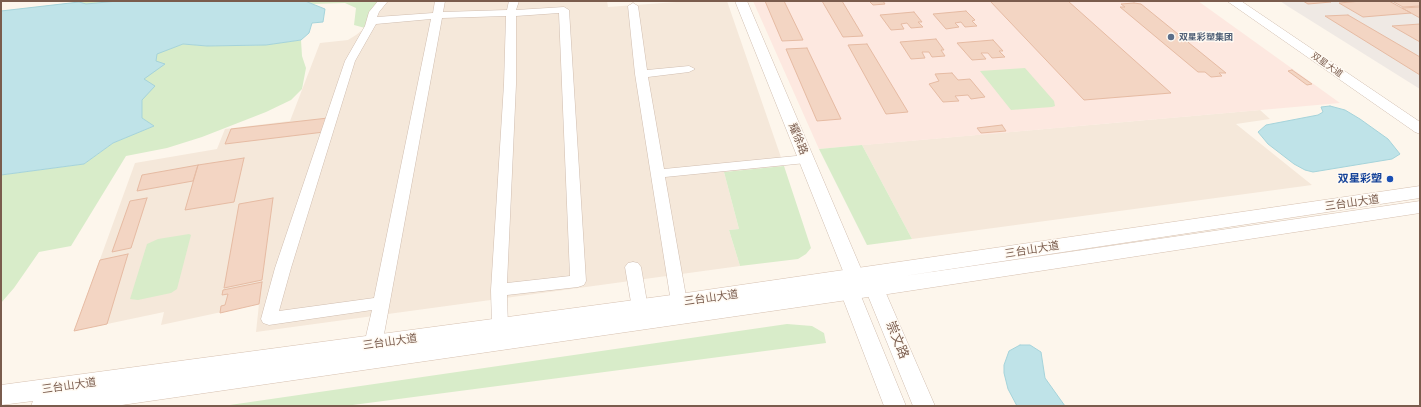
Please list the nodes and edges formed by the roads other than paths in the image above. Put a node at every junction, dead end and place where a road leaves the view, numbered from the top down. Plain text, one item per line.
1 (383, 1) edge
2 (440, 1) edge
3 (741, 1) edge
4 (1234, 1) edge
5 (1247, 1) edge
6 (512, 6) edge
7 (633, 6) dead end
8 (436, 17) junction
9 (371, 21) junction
10 (689, 69) dead end
11 (642, 74) junction
12 (1420, 116) edge
13 (1420, 129) edge
14 (806, 159) junction
15 (658, 174) junction
16 (1420, 192) edge
17 (1420, 207) edge
18 (633, 267) dead end
19 (858, 282) junction
20 (499, 290) junction
21 (679, 302) junction
22 (380, 304) junction
23 (640, 308) junction
24 (500, 327) junction
25 (373, 344) junction
26 (1, 395) edge
27 (43, 406) edge
28 (895, 406) edge
29 (924, 406) edge

1 - 9 street
2 - 8 street
3 - 14 street, 耀徐路
4 - 13 street, 双星大道
5 - 12 street, 双星大道
6 - 8 street
6 - 20 street
6 - 20 street
7 - 11 street
8 - 9 street
8 - 22 street
9 - 22 street
10 - 11 street
11 - 15 street
14 - 15 street
14 - 19 street, 耀徐路
15 - 21 street
16 - 19 main road, 三台山大道
17 - 19 main road, 三台山大道
18 - 23 street
19 - 21 main road, 三台山大道
19 - 27 main road, 三台山大道
19 - 28 street
19 - 29 street, 崇文路
20 - 24 street
21 - 23 main road, 三台山大道
22 - 25 street
23 - 24 main road, 三台山大道
24 - 25 main road, 三台山大道
25 - 26 main road, 三台山大道

